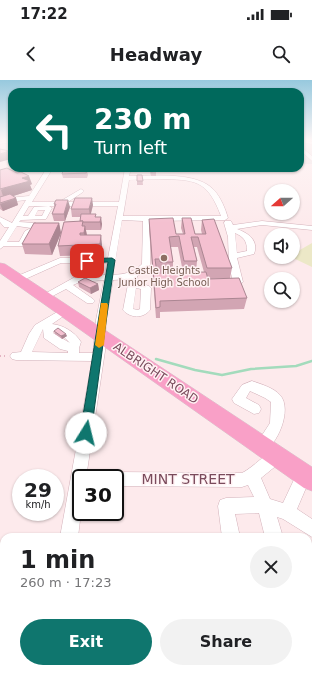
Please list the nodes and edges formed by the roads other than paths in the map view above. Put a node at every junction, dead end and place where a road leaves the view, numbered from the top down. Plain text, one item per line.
1 (47, 172) edge
2 (127, 173) edge
3 (81, 191) dead end
4 (1, 201) edge
5 (29, 201) junction
6 (62, 203) junction
7 (122, 204) junction
8 (30, 218) dead end
9 (119, 218) junction
10 (225, 218) junction
11 (147, 219) junction
12 (7, 223) edge
13 (312, 228) edge
14 (231, 229) junction
15 (1, 245) edge
16 (234, 256) junction
17 (106, 260) junction
18 (0, 267) edge
19 (109, 278) junction
20 (18, 279) junction
21 (238, 282) edge
22 (66, 285) junction
23 (44, 297) junction
24 (90, 301) dead end
25 (64, 311) junction
26 (46, 326) junction
27 (100, 335) junction
28 (74, 352) junction
29 (98, 357) junction
30 (254, 409) dead end
31 (270, 451) junction
32 (81, 469) edge
33 (252, 476) junction
34 (308, 477) edge
35 (124, 479) edge
36 (265, 505) junction
37 (287, 512) junction
38 (72, 518) edge
39 (312, 530) edge
40 (69, 533) edge
41 (230, 533) edge
42 (273, 533) edge

1 - 5 street
2 - 7 street
2 - 10 street
3 - 6 street
4 - 5 street
5 - 6 street
5 - 12 street
6 - 7 street
7 - 9 street
8 - 12 street
9 - 11 street
9 - 17 street
10 - 11 street
10 - 14 street
11 - 19 street
12 - 15 street
12 - 15 street
13 - 14 street
14 - 16 street
14 - 16 street
16 - 21 street
17 - 19 street
17 - 20 street
18 - 20 highway, ALBRIGHT ROAD
19 - 22 street
19 - 27 street
20 - 23 highway, ALBRIGHT ROAD
22 - 23 street
22 - 24 street
23 - 25 highway, ALBRIGHT ROAD
25 - 26 street
25 - 27 highway, ALBRIGHT ROAD
26 - 28 street
26 - 28 street
27 - 29 street
27 - 31 highway, ALBRIGHT ROAD
28 - 29 street
29 - 32 street
30 - 31 street, MINT STREET
31 - 33 street, MINT STREET
31 - 34 highway, ALBRIGHT ROAD
33 - 35 street, MINT STREET
33 - 36 street
34 - 37 street
36 - 37 street
36 - 41 street
36 - 42 street
37 - 39 street
38 - 40 street

